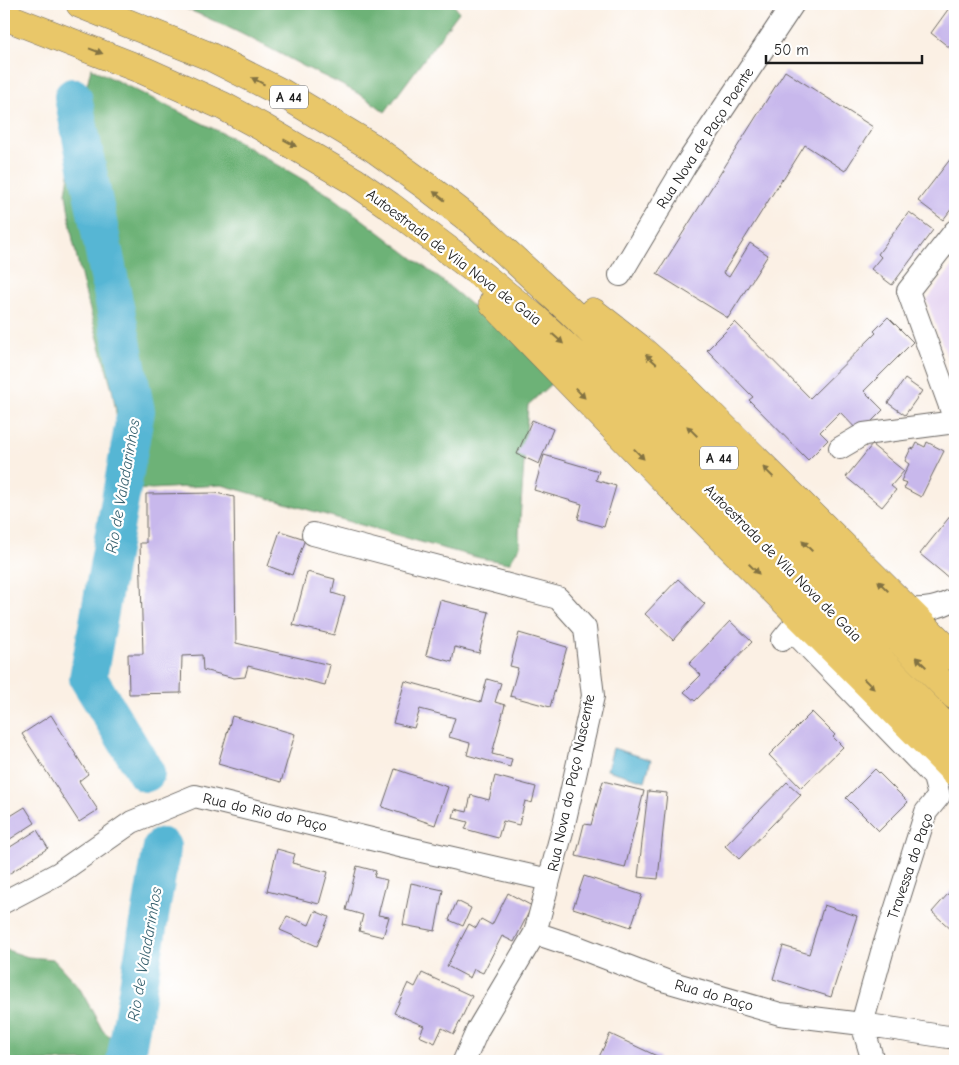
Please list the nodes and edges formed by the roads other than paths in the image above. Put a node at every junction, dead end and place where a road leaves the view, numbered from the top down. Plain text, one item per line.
1 (80, 4) edge
2 (793, 4) edge
3 (4, 16) edge
4 (4, 24) edge
5 (50, 34) junction
6 (478, 226) junction
7 (955, 231) edge
8 (424, 232) junction
9 (620, 275) dead end
10 (955, 421) edge
11 (840, 448) dead end
12 (313, 534) dead end
13 (955, 599) edge
14 (907, 609) junction
15 (782, 640) dead end
16 (955, 657) edge
17 (955, 696) edge
18 (955, 736) edge
19 (955, 772) edge
20 (549, 880) junction
21 (4, 902) edge
22 (535, 933) junction
23 (862, 1024) junction
24 (955, 1036) edge
25 (464, 1061) edge
26 (873, 1061) edge

6 -> 1 highway, Autoestrada de Vila Nova de Gaia / A 44
2 - 9 street, Rua Nova de Paço Poente
3 - 5 highway, Autoestrada de Vila Nova de Gaia / A 44
4 - 5 highway
5 -> 8 highway, Autoestrada de Vila Nova de Gaia / A 44
14 -> 6 highway
17 -> 6 highway, Autoestrada de Vila Nova de Gaia / A 44
7 - 10 street
8 -> 18 highway, Autoestrada de Vila Nova de Gaia / A 44
8 -> 19 highway
10 - 11 street
12 - 20 street, Rua Nova do Paço Nascente
13 - 14 street
14 - 16 highway
15 - 23 street, Travessa do Paço
20 - 21 street, Rua do Rio do Paço
20 - 22 street, Rua Nova do Paço Nascente
22 - 23 street, Rua do Paço
22 - 25 street, Rua Nova do Paço Nascente
23 - 24 street, Rua do Paço
23 - 26 street

